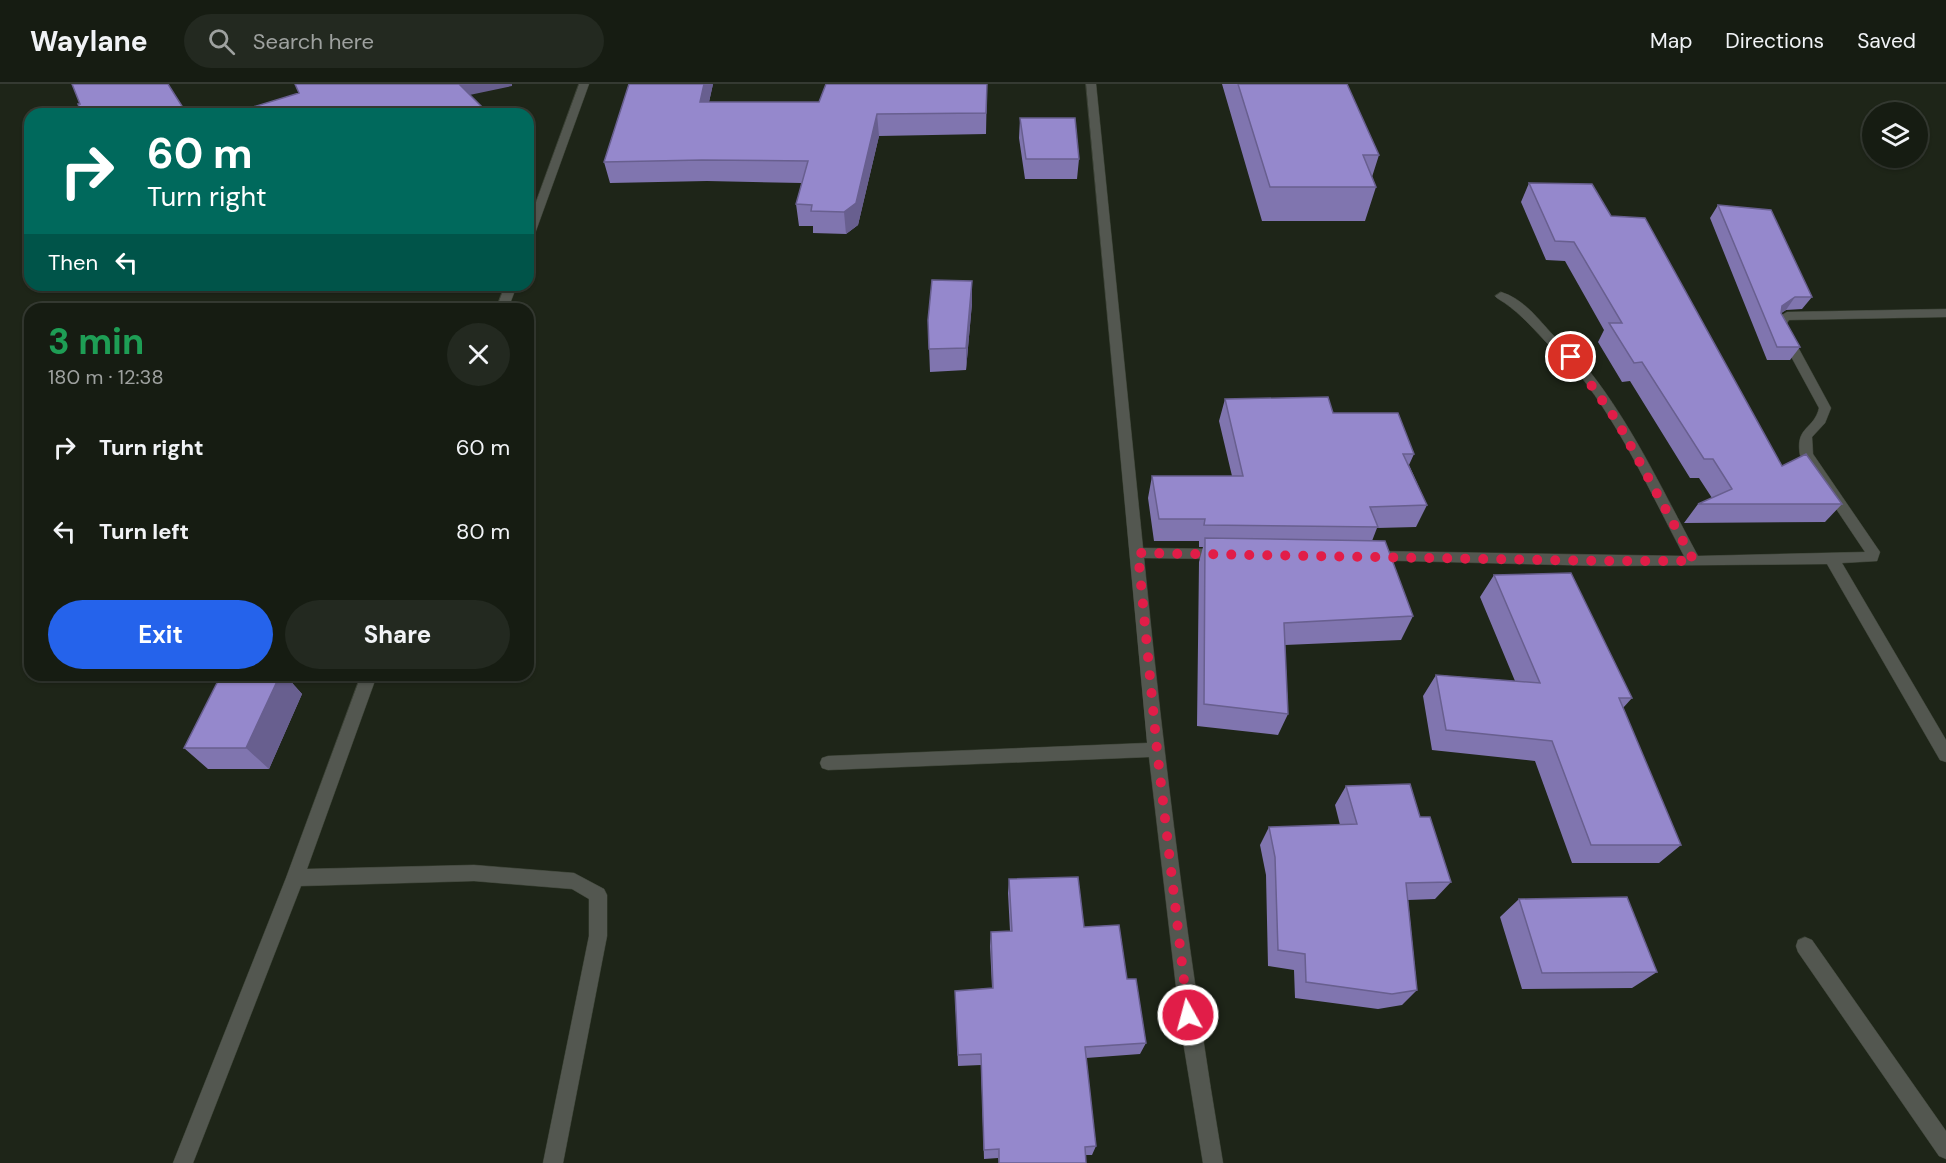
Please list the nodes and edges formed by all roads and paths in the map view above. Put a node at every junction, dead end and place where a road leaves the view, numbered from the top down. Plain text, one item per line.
1 (584, 84) edge
2 (1091, 84) edge
3 (534, 222) edge
4 (1501, 297) dead end
5 (1946, 313) edge
6 (1138, 553) junction
7 (1231, 554) edge
8 (1360, 556) edge
9 (1832, 559) junction
10 (1694, 561) junction
11 (367, 681) edge
12 (1157, 750) junction
13 (1946, 755) edge
14 (828, 763) dead end
15 (295, 878) junction
16 (1805, 946) dead end
17 (1946, 1149) edge
18 (183, 1163) edge
19 (553, 1163) edge
20 (1213, 1163) edge

1 - 3 street
2 - 6 street
4 - 10 street
5 - 9 street
6 - 7 street
6 - 12 street
8 - 10 street
9 - 10 street
9 - 13 street
11 - 15 street
12 - 14 street
12 - 20 street
15 - 18 street
15 - 19 street
16 - 17 street

